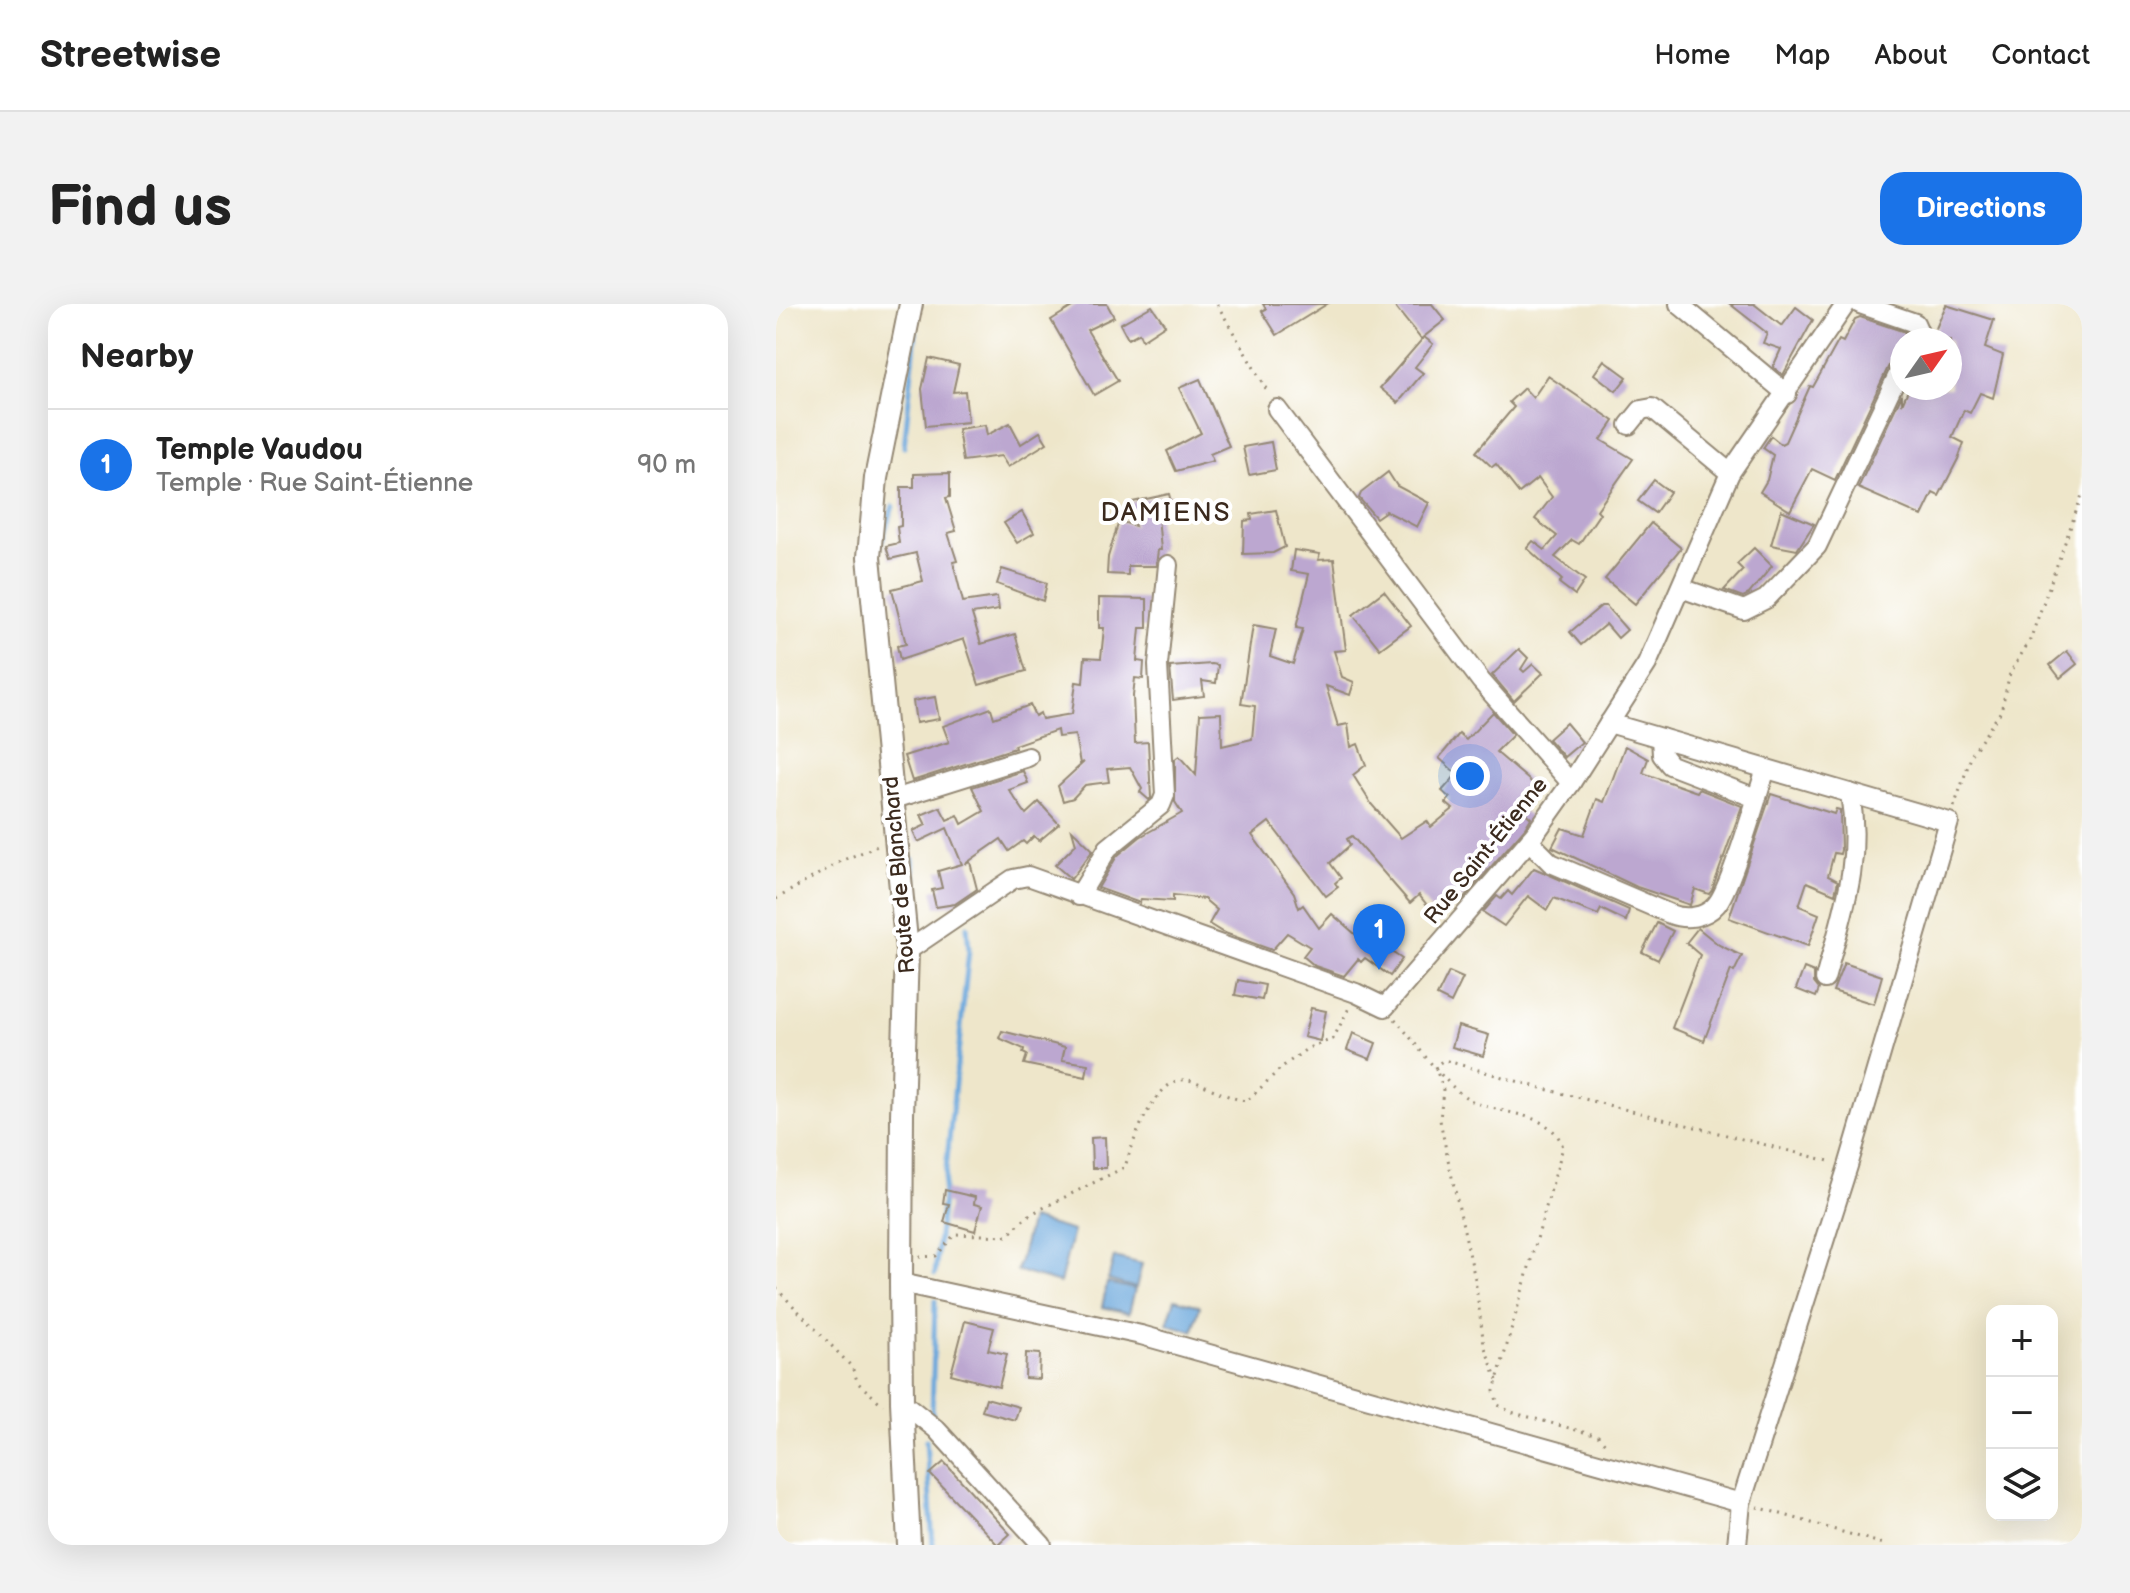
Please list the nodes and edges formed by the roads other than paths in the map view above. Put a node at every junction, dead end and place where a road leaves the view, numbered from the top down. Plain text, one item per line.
1 (911, 304) edge
2 (1679, 304) edge
3 (1846, 304) edge
4 (1860, 304) edge
5 (1917, 328) edge
6 (1890, 390) edge
7 (1787, 394) junction
8 (1277, 409) road end
9 (1629, 425) dead end
10 (1730, 473) junction
11 (1168, 565) dead end
12 (1681, 588) junction
13 (1609, 723) junction
14 (1661, 738) junction
15 (1028, 757) dead end
16 (1766, 769) junction
17 (1571, 783) junction
18 (1850, 793) junction
19 (1756, 798) junction
20 (891, 800) junction
21 (1529, 841) junction
22 (1079, 896) junction
23 (907, 951) junction
24 (1825, 979) dead end
25 (901, 1283) junction
26 (902, 1402) junction
27 (1741, 1503) junction
28 (909, 1545) edge
29 (1042, 1545) edge
30 (1737, 1545) edge

1 - 20 street, Route de Blanchard
2 - 7 street
3 - 7 street, Rue Saint-Étienne
4 - 5 street
6 - 12 street
7 - 10 street, Rue Saint-Étienne
8 - 17 street
9 - 10 street
10 - 12 street, Rue Saint-Étienne
11 - 22 street
12 - 13 street, Rue Saint-Étienne
13 - 14 street
13 - 17 street, Rue Saint-Étienne
14 - 16 street
14 - 19 street
15 - 20 street
16 - 18 street
16 - 19 street
17 - 21 street, Rue Saint-Étienne
18 - 24 street
18 - 27 street
19 - 21 street
20 - 23 street, Route de Blanchard
21 - 22 street, Rue Saint-Étienne
22 - 23 street
23 - 25 street, Route de Blanchard
25 - 26 street, Route de Blanchard
25 - 27 street
26 - 28 street, Route de Blanchard
26 - 29 street
27 - 30 street

